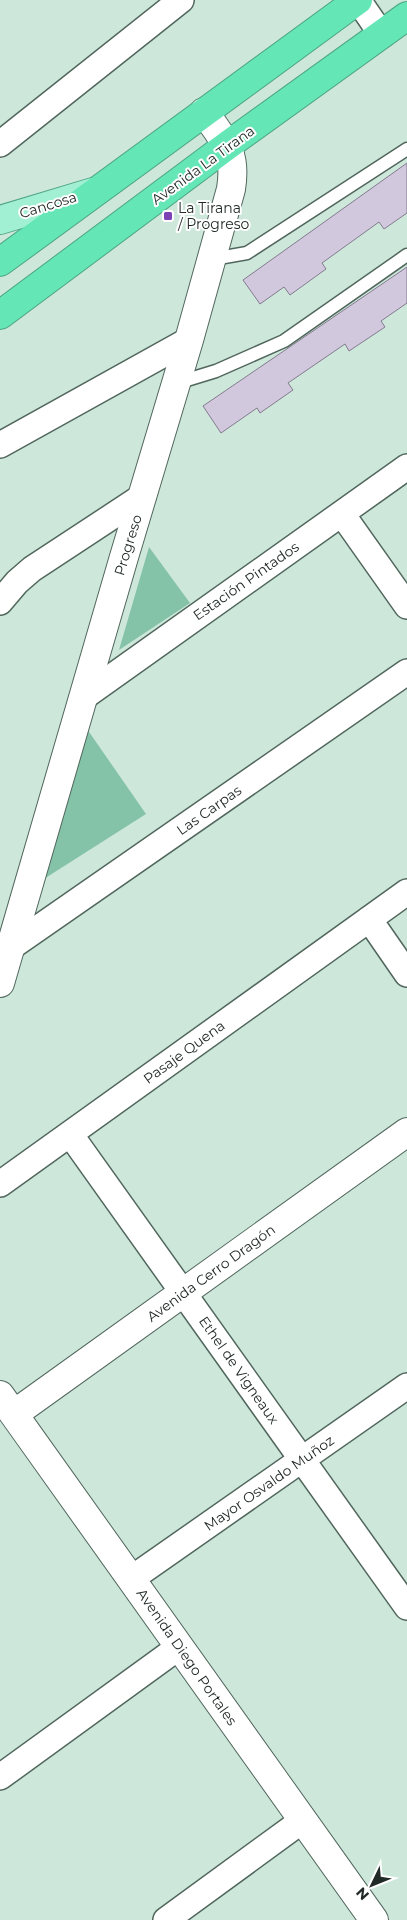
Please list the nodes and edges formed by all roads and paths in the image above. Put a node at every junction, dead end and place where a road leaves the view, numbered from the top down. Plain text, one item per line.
1 (181, 0) edge
2 (358, 0) edge
3 (407, 16) edge
4 (382, 34) junction
5 (204, 112) junction
6 (0, 144) edge
7 (228, 145) junction
8 (407, 148) edge
9 (97, 190) junction
10 (0, 220) edge
11 (407, 255) edge
12 (213, 259) junction
13 (0, 262) edge
14 (0, 315) edge
15 (189, 340) junction
16 (177, 383) junction
17 (0, 445) edge
18 (407, 468) edge
19 (143, 496) junction
20 (342, 514) junction
21 (0, 602) edge
22 (407, 606) edge
23 (407, 672) edge
24 (85, 696) junction
25 (407, 892) edge
26 (369, 919) junction
27 (11, 947) junction
28 (407, 974) edge
29 (0, 983) edge
30 (407, 1132) edge
31 (70, 1134) junction
32 (0, 1184) edge
33 (184, 1293) junction
34 (407, 1386) edge
35 (7, 1405) edge
36 (302, 1460) junction
37 (131, 1579) junction
38 (407, 1606) edge
39 (180, 1646) junction
40 (0, 1777) edge
41 (303, 1820) junction
42 (166, 1920) edge
43 (374, 1920) edge

1 - 6 street
2 - 4 street
2 - 5 highway
3 - 4 highway, Avenida La Tirana
4 - 7 highway, Avenida La Tirana
5 - 7 street, Progreso
5 - 9 highway
7 - 12 street, Progreso
7 - 14 highway, Avenida La Tirana
8 - 12 lane
9 - 10 main road, Cancosa
9 - 13 highway
11 - 16 lane
12 - 15 street, Progreso
15 - 16 street, Progreso
15 - 17 street
16 - 19 street, Progreso
18 - 20 street, Estación Pintados
19 - 21 street
19 - 24 street, Progreso
20 - 22 street
20 - 24 street, Estación Pintados
23 - 27 street, Las Carpas
24 - 27 street, Progreso
25 - 26 street, Pasaje Quena
26 - 28 street
26 - 31 street, Pasaje Quena
27 - 29 street, Progreso
30 - 33 street, Avenida Cerro Dragón
31 - 32 street, Pasaje Quena
31 - 33 street, Ethel de Vigneaux
33 - 35 street, Avenida Cerro Dragón
33 - 36 street, Ethel de Vigneaux
34 - 36 street, Mayor Osvaldo Muñoz
35 - 37 street, Avenida Diego Portales
36 - 37 street, Mayor Osvaldo Muñoz
36 - 38 street, Ethel de Vigneaux
37 - 39 street, Avenida Diego Portales
39 - 40 street
39 - 41 street, Avenida Diego Portales
41 - 42 street
41 - 43 street, Avenida Diego Portales

